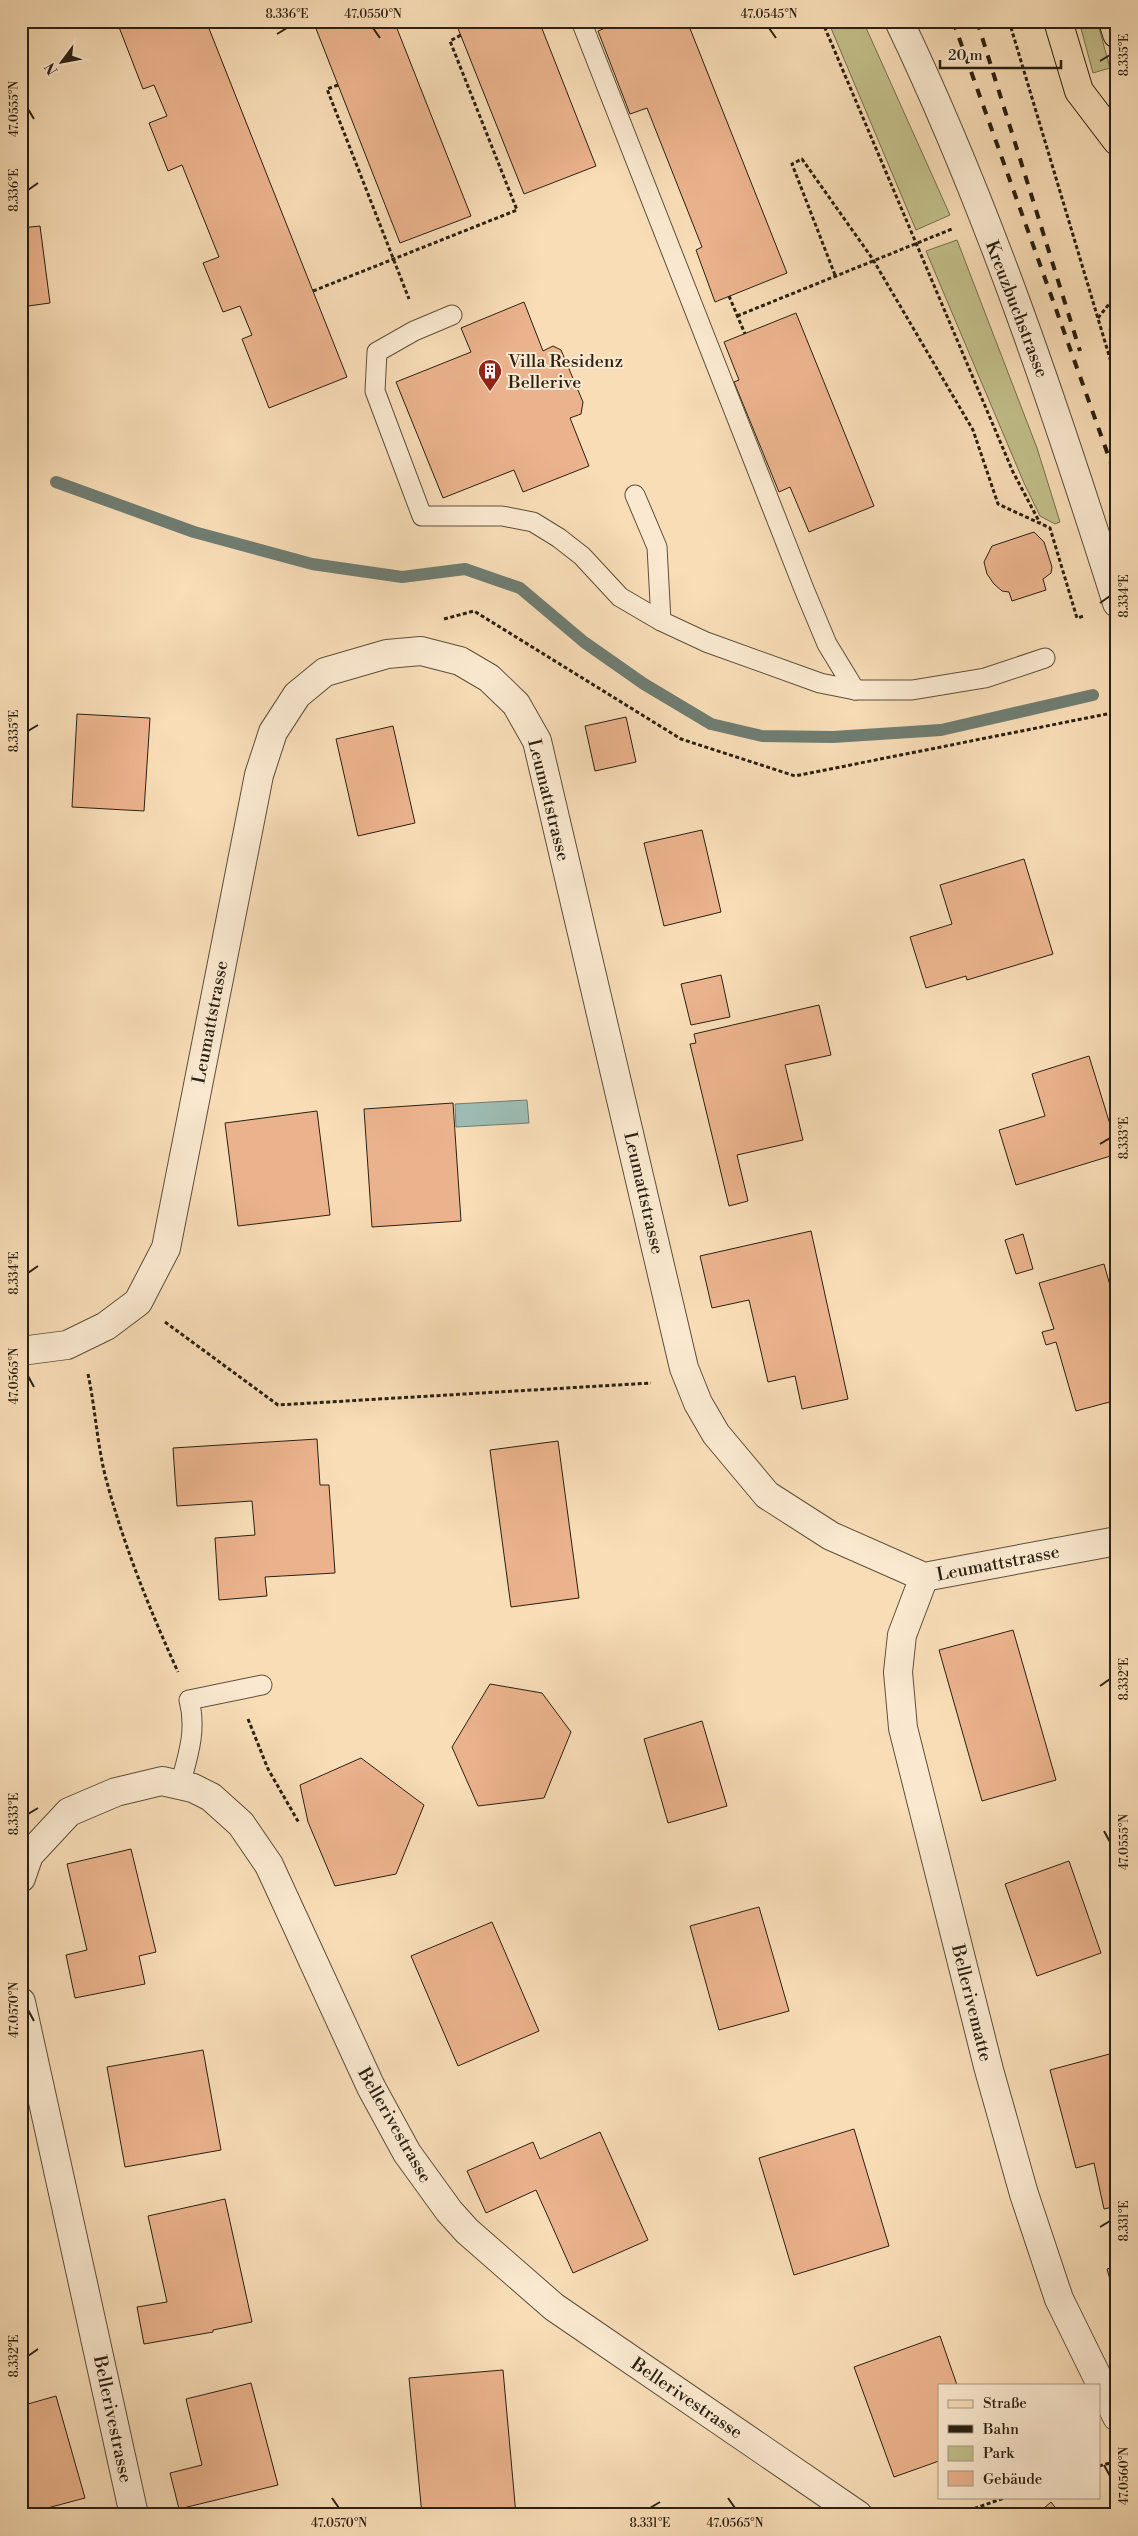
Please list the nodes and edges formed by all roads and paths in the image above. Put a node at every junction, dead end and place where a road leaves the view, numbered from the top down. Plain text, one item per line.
1 (581, 21) edge
2 (822, 21) edge
3 (898, 21) edge
4 (1009, 21) edge
5 (1058, 21) edge
6 (1114, 21) edge
7 (1117, 34) edge
8 (461, 35) dead end
9 (338, 85) dead end
10 (1117, 141) edge
11 (940, 234) dead end
12 (917, 243) junction
13 (393, 259) junction
14 (874, 261) junction
15 (835, 275) junction
16 (313, 291) dead end
17 (1117, 294) edge
18 (729, 296) dead end
19 (408, 297) dead end
20 (452, 315) dead end
21 (737, 316) junction
22 (1098, 318) junction
23 (744, 334) dead end
24 (1117, 382) edge
25 (635, 495) dead end
26 (1040, 524) junction
27 (1117, 604) edge
28 (1086, 616) dead end
29 (437, 621) dead end
30 (661, 622) junction
31 (1045, 658) dead end
32 (855, 690) junction
33 (1117, 712) edge
34 (160, 1318) dead end
35 (21, 1351) edge
36 (87, 1367) dead end
37 (660, 1382) dead end
38 (1117, 1541) edge
39 (924, 1577) junction
40 (262, 1685) dead end
41 (236, 1690) junction
42 (189, 1700) junction
43 (180, 1785) junction
44 (299, 1823) dead end
45 (21, 1878) edge
46 (21, 2002) edge
47 (1117, 2417) edge
48 (1117, 2461) edge
49 (1100, 2466) edge
50 (1004, 2498) edge
51 (857, 2514) edge
52 (134, 2515) edge
53 (956, 2515) edge

1 - 32 lane
2 - 12 path
3 - 27 street, Kreuzbuchstrasse
4 - 22 path
5 - 10 main road
6 - 7 main road
8 - 13 path
9 - 13 path
11 - 12 path
12 - 14 path
12 - 26 path
13 - 16 path
13 - 19 path
14 - 15 path
14 - 15 path
14 - 26 path
15 - 21 path
17 - 22 path
18 - 21 path
20 - 30 lane
21 - 23 path
22 - 24 path
25 - 30 lane
26 - 28 path
29 - 33 path
30 - 32 lane
31 - 32 lane
34 - 37 path
35 - 39 street, Leumattstrasse
36 - 42 path
38 - 39 street, Leumattstrasse
39 - 47 street, Bellerivematte
40 - 41 lane
41 - 42 lane
41 - 44 path
42 - 43 lane
43 - 45 street, Bellerivestrasse
43 - 51 street, Bellerivestrasse
46 - 52 street, Bellerivestrasse
48 - 49 path
50 - 53 path

